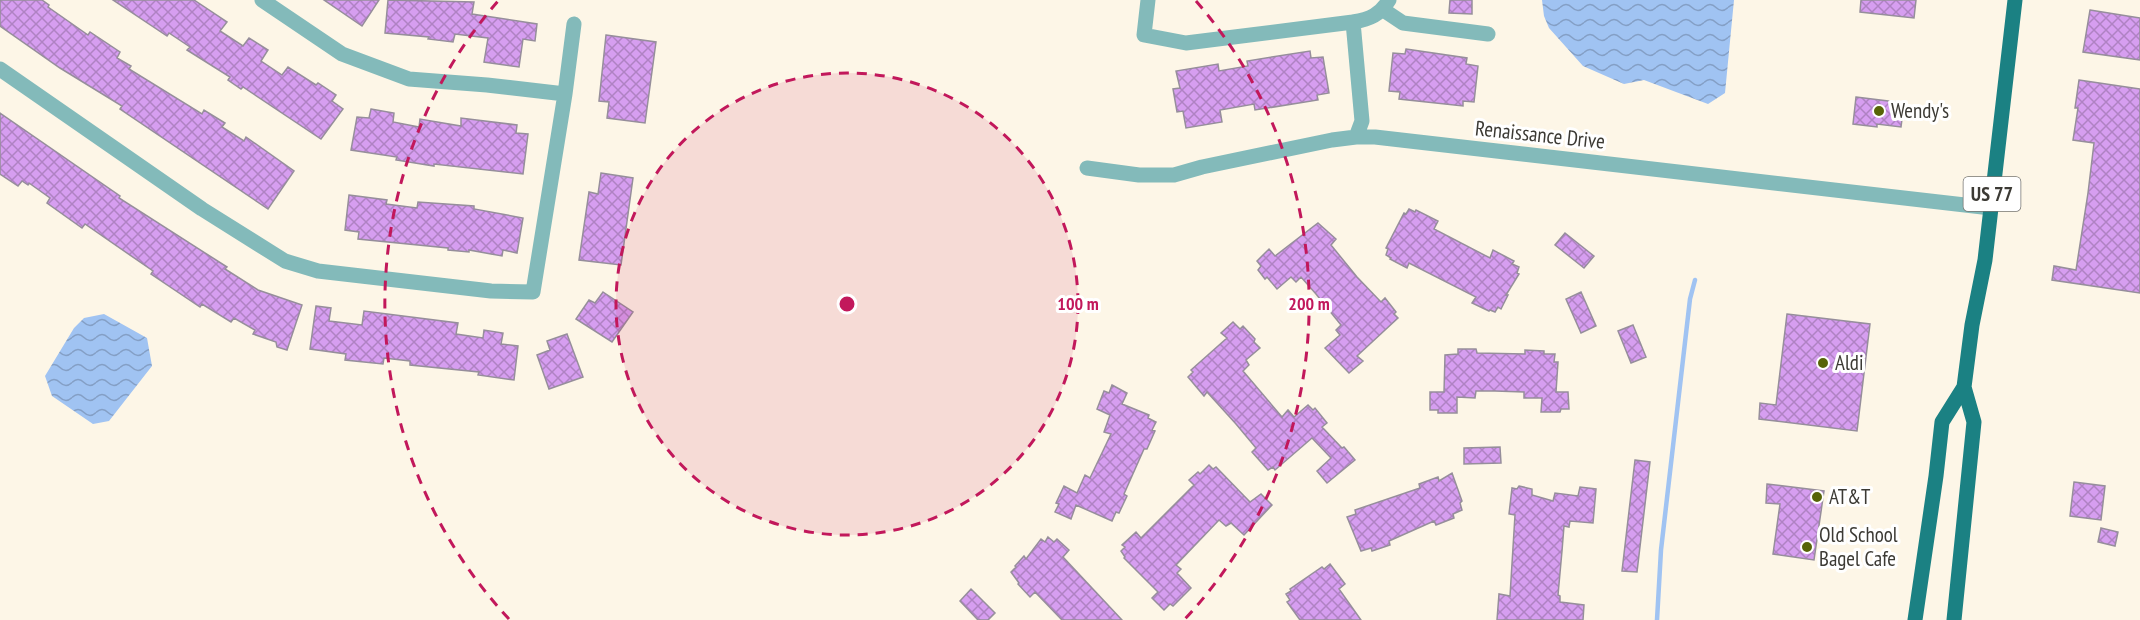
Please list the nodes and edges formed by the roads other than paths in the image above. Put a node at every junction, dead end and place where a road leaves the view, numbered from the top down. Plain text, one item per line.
1 (262, 0) edge
2 (1148, 0) edge
3 (2015, 0) edge
4 (1386, 5) edge
5 (1353, 22) junction
6 (574, 24) dead end
7 (1488, 34) dead end
8 (0, 69) edge
9 (565, 94) junction
10 (1356, 137) junction
11 (1087, 168) dead end
12 (1991, 208) junction
13 (1964, 387) junction
14 (1915, 620) edge
15 (1954, 620) edge

1 - 9 street
2 - 5 street
3 - 12 main road, US 77
4 - 5 street
4 - 7 street
5 - 10 street
6 - 9 street
8 - 9 street
10 - 11 street, Renaissance Drive
10 - 12 street, Renaissance Drive
12 - 13 main road, US 77
13 - 14 main road, US 77
13 - 15 main road, US 77

